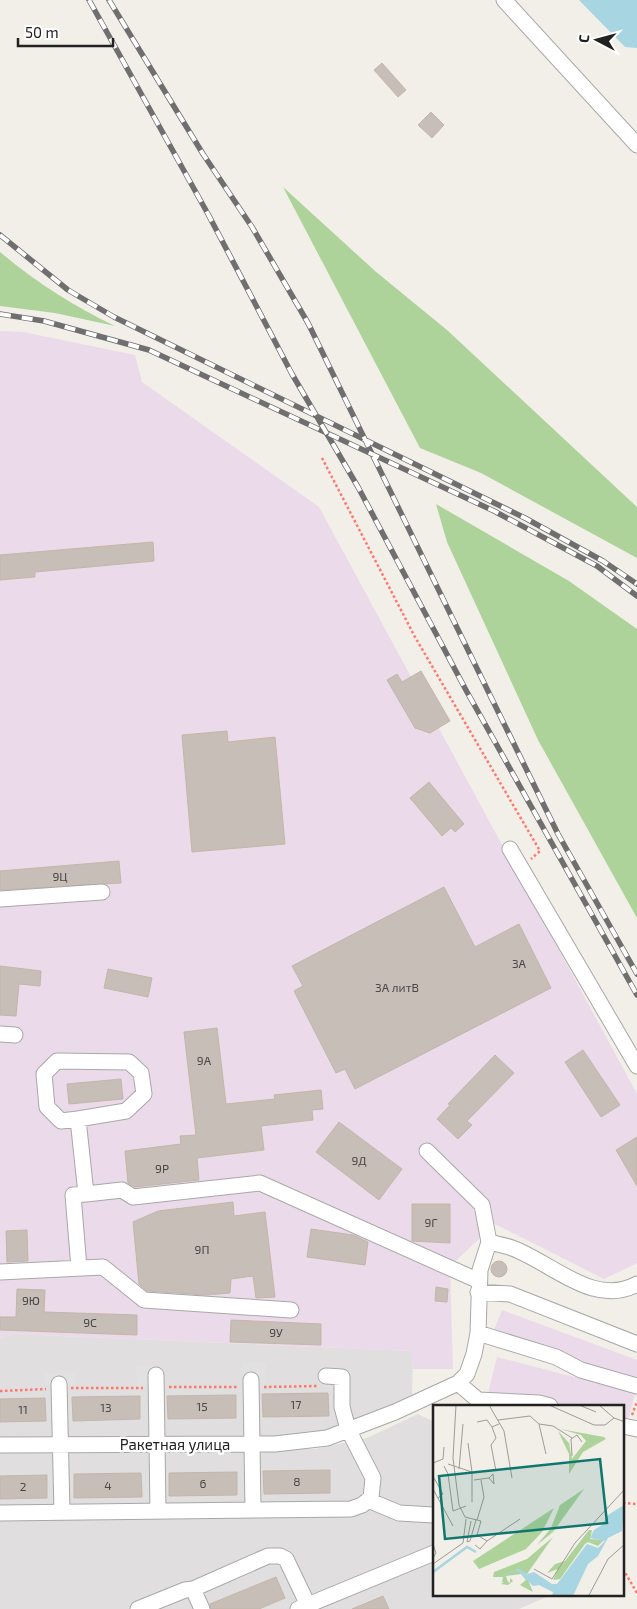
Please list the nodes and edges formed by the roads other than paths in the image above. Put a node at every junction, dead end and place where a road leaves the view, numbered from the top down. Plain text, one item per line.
1 (504, 0) edge
2 (637, 145) edge
3 (510, 850) dead end
4 (102, 892) dead end
5 (0, 899) edge
6 (637, 1066) edge
7 (78, 1118) junction
8 (427, 1151) dead end
9 (86, 1194) junction
10 (489, 1242) junction
11 (79, 1268) junction
12 (0, 1272) edge
13 (637, 1284) edge
14 (479, 1286) junction
15 (291, 1310) dead end
16 (478, 1333) junction
17 (637, 1344) edge
18 (326, 1376) dead end
19 (156, 1382) road end
20 (458, 1383) junction
21 (251, 1384) road end
22 (59, 1386) road end
23 (637, 1386) edge
24 (546, 1405) edge
25 (624, 1426) edge
26 (348, 1429) junction
27 (637, 1429) edge
28 (252, 1444) junction
29 (0, 1445) edge
30 (61, 1445) junction
31 (158, 1445) junction
32 (368, 1500) junction
33 (253, 1510) junction
34 (158, 1511) junction
35 (0, 1512) edge
36 (62, 1512) junction
37 (433, 1515) edge
38 (433, 1553) edge
39 (193, 1589) junction
40 (303, 1607) edge
41 (138, 1609) edge
42 (202, 1609) edge

1 - 2 street
3 - 6 street
4 - 5 street
7 - 7 street
7 - 9 street
8 - 10 street
9 - 11 street
9 - 14 street
10 - 13 street
10 - 14 street
11 - 12 street
11 - 15 street
14 - 16 street
14 - 17 street
16 - 20 street
16 - 23 street
18 - 26 street
19 - 31 street
20 - 24 street
20 - 26 street, Ракетная улица
21 - 28 street
22 - 30 street
25 - 27 street
26 - 28 street, Ракетная улица
26 - 32 street
28 - 31 street, Ракетная улица
28 - 33 street
29 - 30 street, Ракетная улица
30 - 31 street, Ракетная улица
30 - 36 street
31 - 34 street
32 - 33 street
32 - 37 street
33 - 34 street
34 - 36 street
35 - 36 street
38 - 40 street
39 - 40 street
39 - 41 street
39 - 42 street

